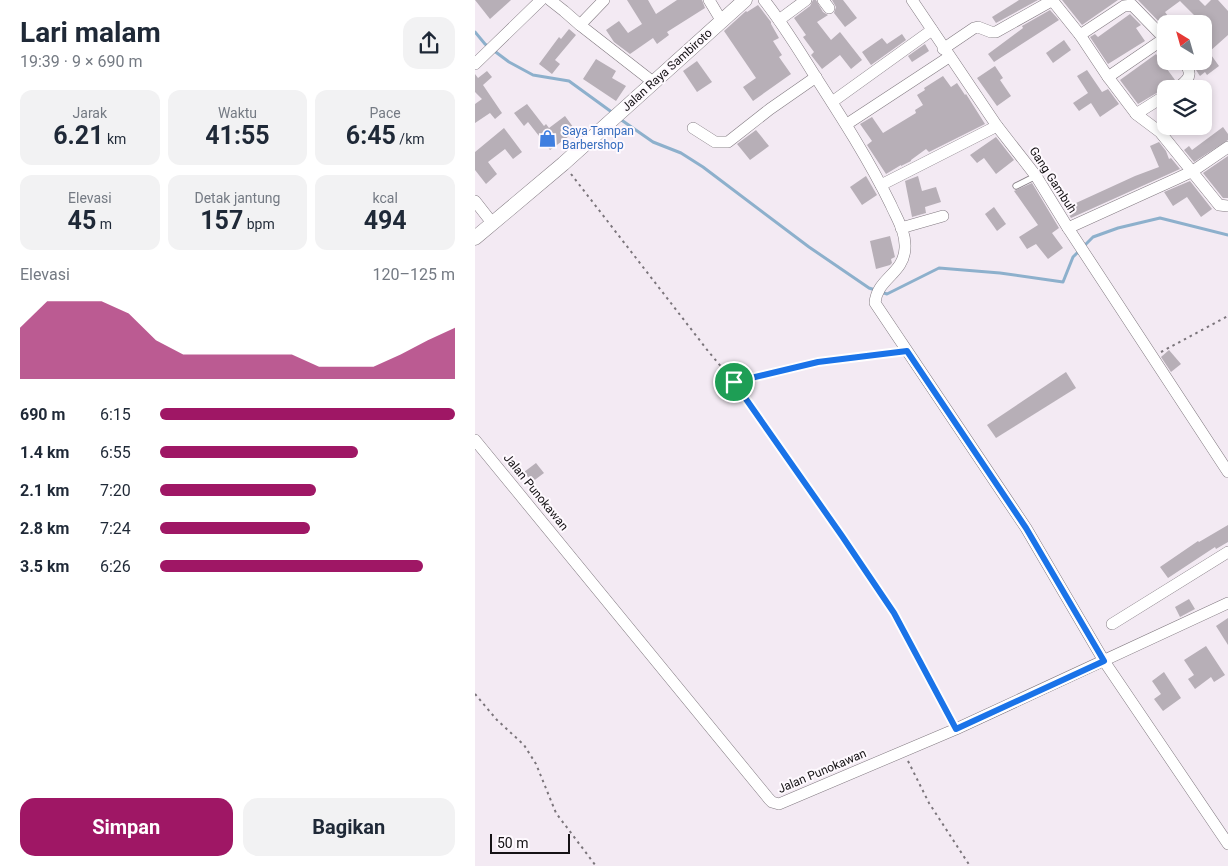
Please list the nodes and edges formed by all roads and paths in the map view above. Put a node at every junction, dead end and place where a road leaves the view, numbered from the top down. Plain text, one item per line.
1 (541, 0) edge
2 (550, 0) edge
3 (604, 0) edge
4 (709, 0) edge
5 (745, 0) edge
6 (764, 0) edge
7 (806, 0) edge
8 (912, 0) edge
9 (1053, 0) edge
10 (721, 20) junction
11 (779, 20) junction
12 (580, 26) junction
13 (932, 30) junction
14 (1157, 31) edge
15 (1081, 35) junction
16 (1157, 44) edge
17 (946, 53) junction
18 (479, 60) edge
19 (816, 77) junction
20 (1108, 77) junction
21 (653, 82) junction
22 (1157, 101) edge
23 (832, 102) junction
24 (1136, 114) junction
25 (847, 124) junction
26 (997, 126) junction
27 (693, 128) dead end
28 (1228, 147) edge
29 (563, 164) junction
30 (1193, 171) junction
31 (1036, 176) junction
32 (881, 185) junction
33 (1016, 186) dead end
34 (475, 201) edge
35 (1228, 206) edge
36 (943, 216) dead end
37 (493, 224) junction
38 (901, 228) junction
39 (1068, 228) junction
40 (475, 238) edge
41 (1228, 316) edge
42 (907, 351) junction
43 (1152, 357) junction
44 (734, 382) junction
45 (475, 440) edge
46 (1228, 472) edge
47 (1228, 552) edge
48 (1228, 603) edge
49 (1112, 624) dead end
50 (1104, 661) junction
51 (475, 694) edge
52 (956, 729) junction
53 (903, 752) junction
54 (1228, 844) edge
55 (596, 866) edge
56 (970, 866) edge

1 - 18 street
2 - 12 street
3 - 12 street
4 - 10 street
5 - 10 street, Jalan Raya Sambiroto
6 - 11 street
7 - 11 street
8 - 13 street, Gang Gambuh
9 - 15 street
9 - 17 street
10 - 21 street, Jalan Raya Sambiroto
11 - 19 street
12 - 21 street
13 - 17 street, Gang Gambuh
13 - 23 street
14 - 15 street
15 - 20 street
16 - 20 street
17 - 25 street
17 - 26 street, Gang Gambuh
19 - 23 street
19 - 27 street
20 - 24 street
21 - 29 street, Jalan Raya Sambiroto
22 - 24 street
23 - 25 street
24 - 30 street
25 - 32 street
26 - 31 street, Gang Gambuh
26 - 32 street
28 - 30 street, Gang Gambuh
29 - 37 street, Jalan Raya Sambiroto
29 - 44 path
30 - 35 street
30 - 39 street, Gang Gambuh
31 - 33 lane
31 - 39 street, Gang Gambuh
32 - 38 street
34 - 37 street
36 - 38 street
37 - 40 street, Jalan Raya Sambiroto
38 - 42 street
39 - 43 street
41 - 43 path
42 - 44 path
42 - 50 street
43 - 46 street
44 - 52 path
45 - 53 street, Jalan Punokawan
47 - 49 street
48 - 50 street, Jalan Punokawan
50 - 52 street, Jalan Punokawan
50 - 54 street
51 - 55 path
52 - 53 street, Jalan Punokawan
53 - 56 path

